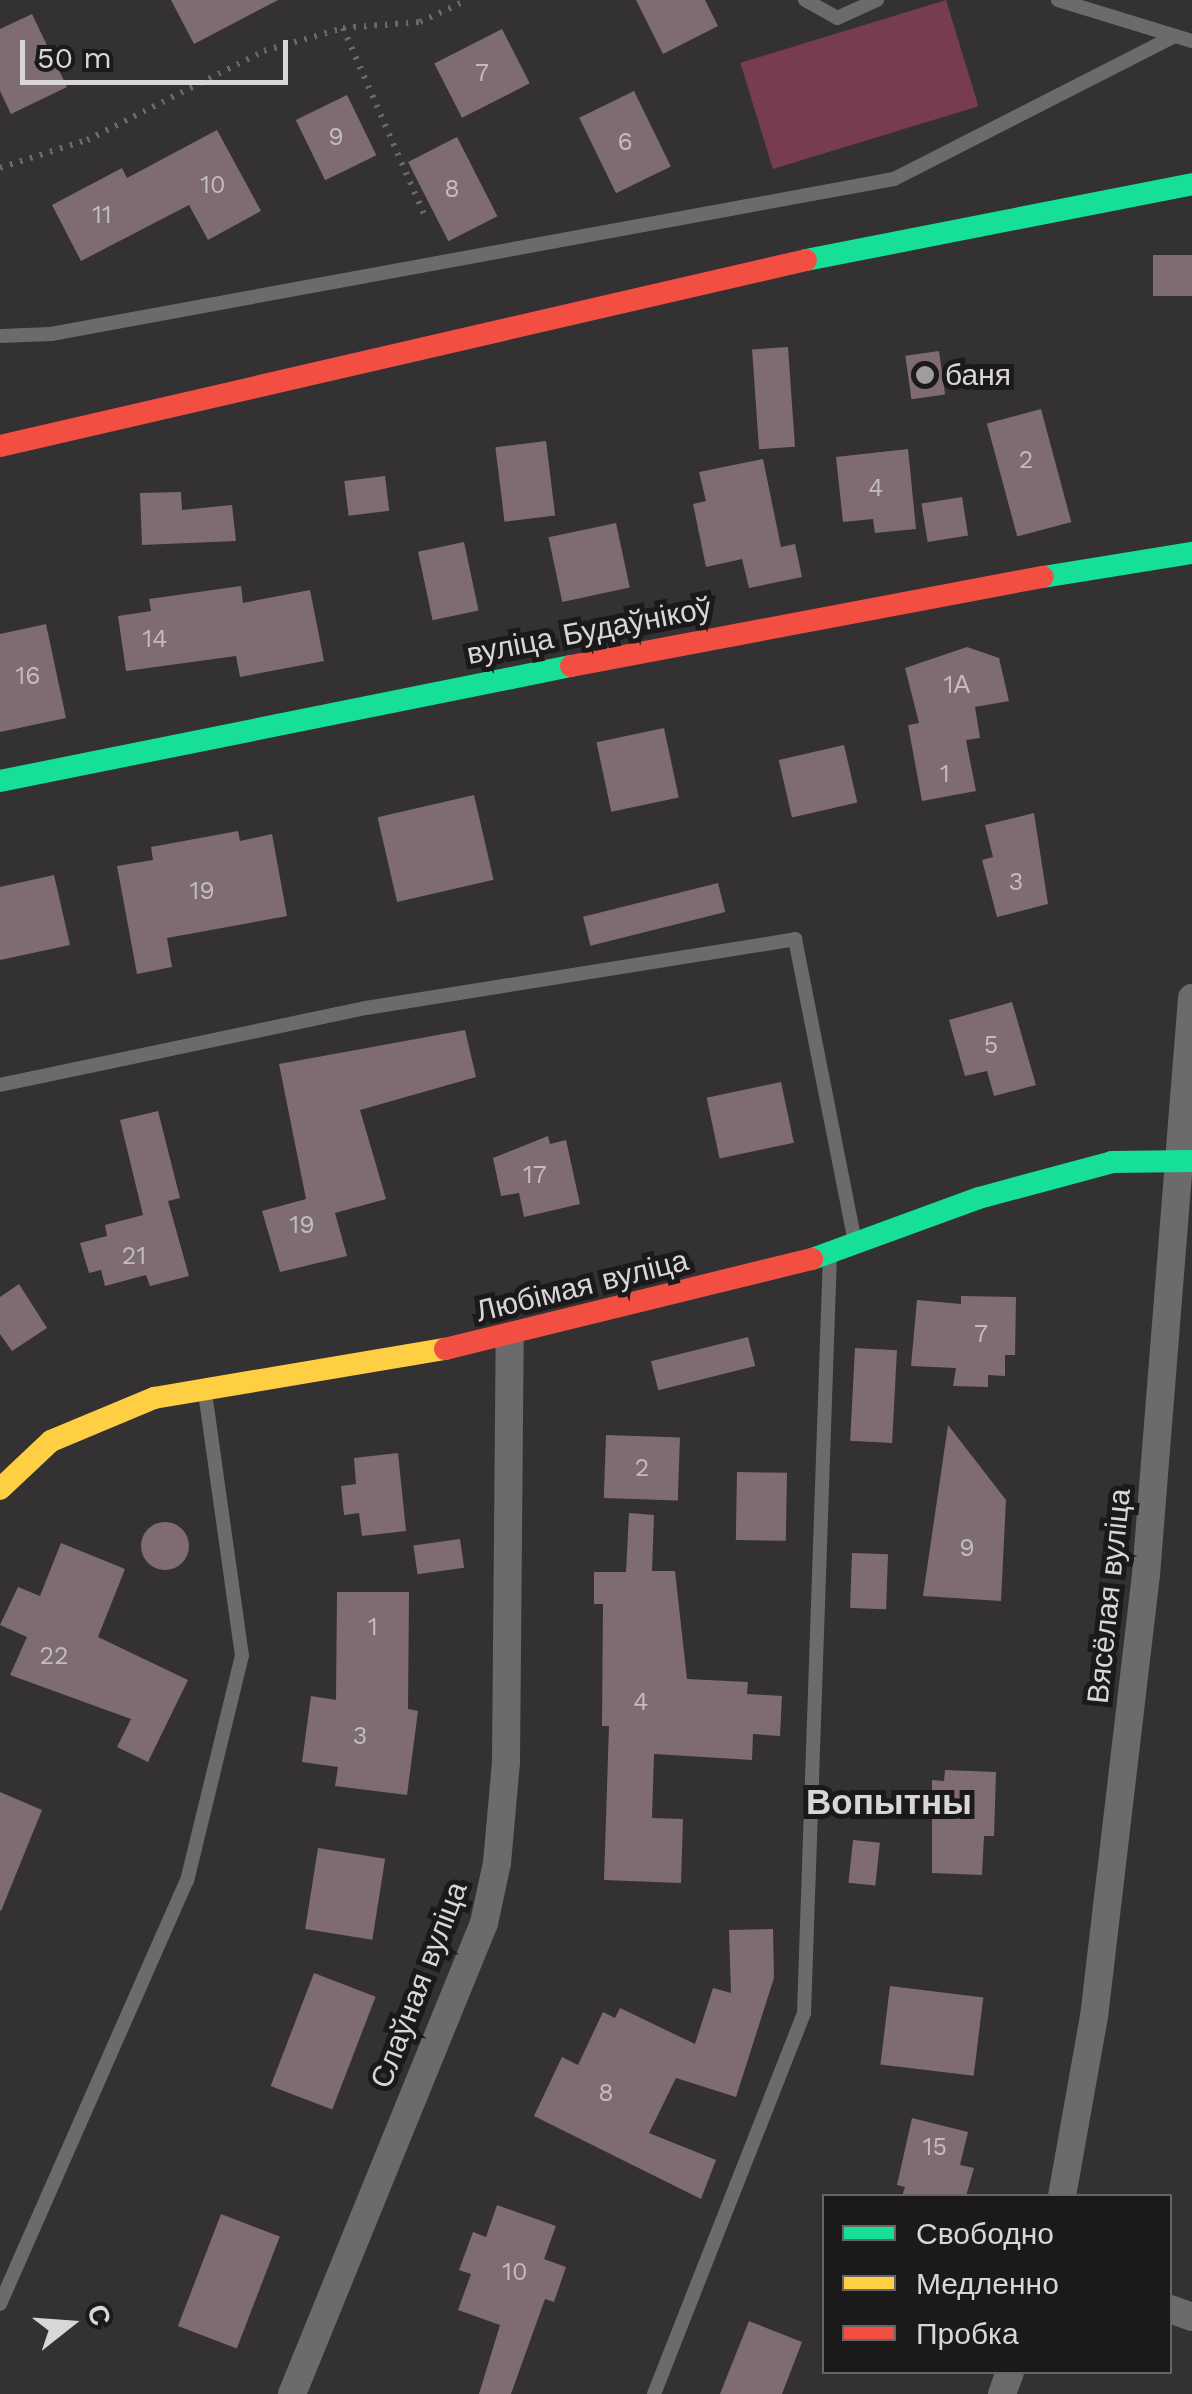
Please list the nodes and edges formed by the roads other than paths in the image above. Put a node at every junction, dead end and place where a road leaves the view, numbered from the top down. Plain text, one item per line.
1 (805, 0) edge
2 (877, 0) edge
3 (1058, 0) edge
4 (1175, 36) junction
5 (1192, 41) edge
6 (1192, 184) edge
7 (0, 336) edge
8 (0, 446) edge
9 (1192, 553) edge
10 (0, 780) edge
11 (1192, 998) edge
12 (0, 1085) edge
13 (1184, 1162) edge
14 (855, 1243) junction
15 (830, 1253) junction
16 (510, 1338) junction
17 (204, 1386) junction
18 (0, 1489) edge
19 (1062, 2194) edge
20 (0, 2304) edge
21 (292, 2394) edge
22 (654, 2394) edge

1 - 2 lane
3 - 4 lane
4 - 5 lane
4 - 7 lane
6 - 8 street
9 - 10 street, вуліца Будаўнікоў
11 - 13 street, Вясёлая вуліца
12 - 14 lane
13 - 14 street, Любімая вуліца
13 - 19 street, Вясёлая вуліца
14 - 15 street, Любімая вуліца
15 - 16 street, Любімая вуліца
15 - 22 lane
16 - 17 street, Любімая вуліца
16 - 21 street, Слаўная вуліца
17 - 18 street, Любімая вуліца
17 - 20 lane

